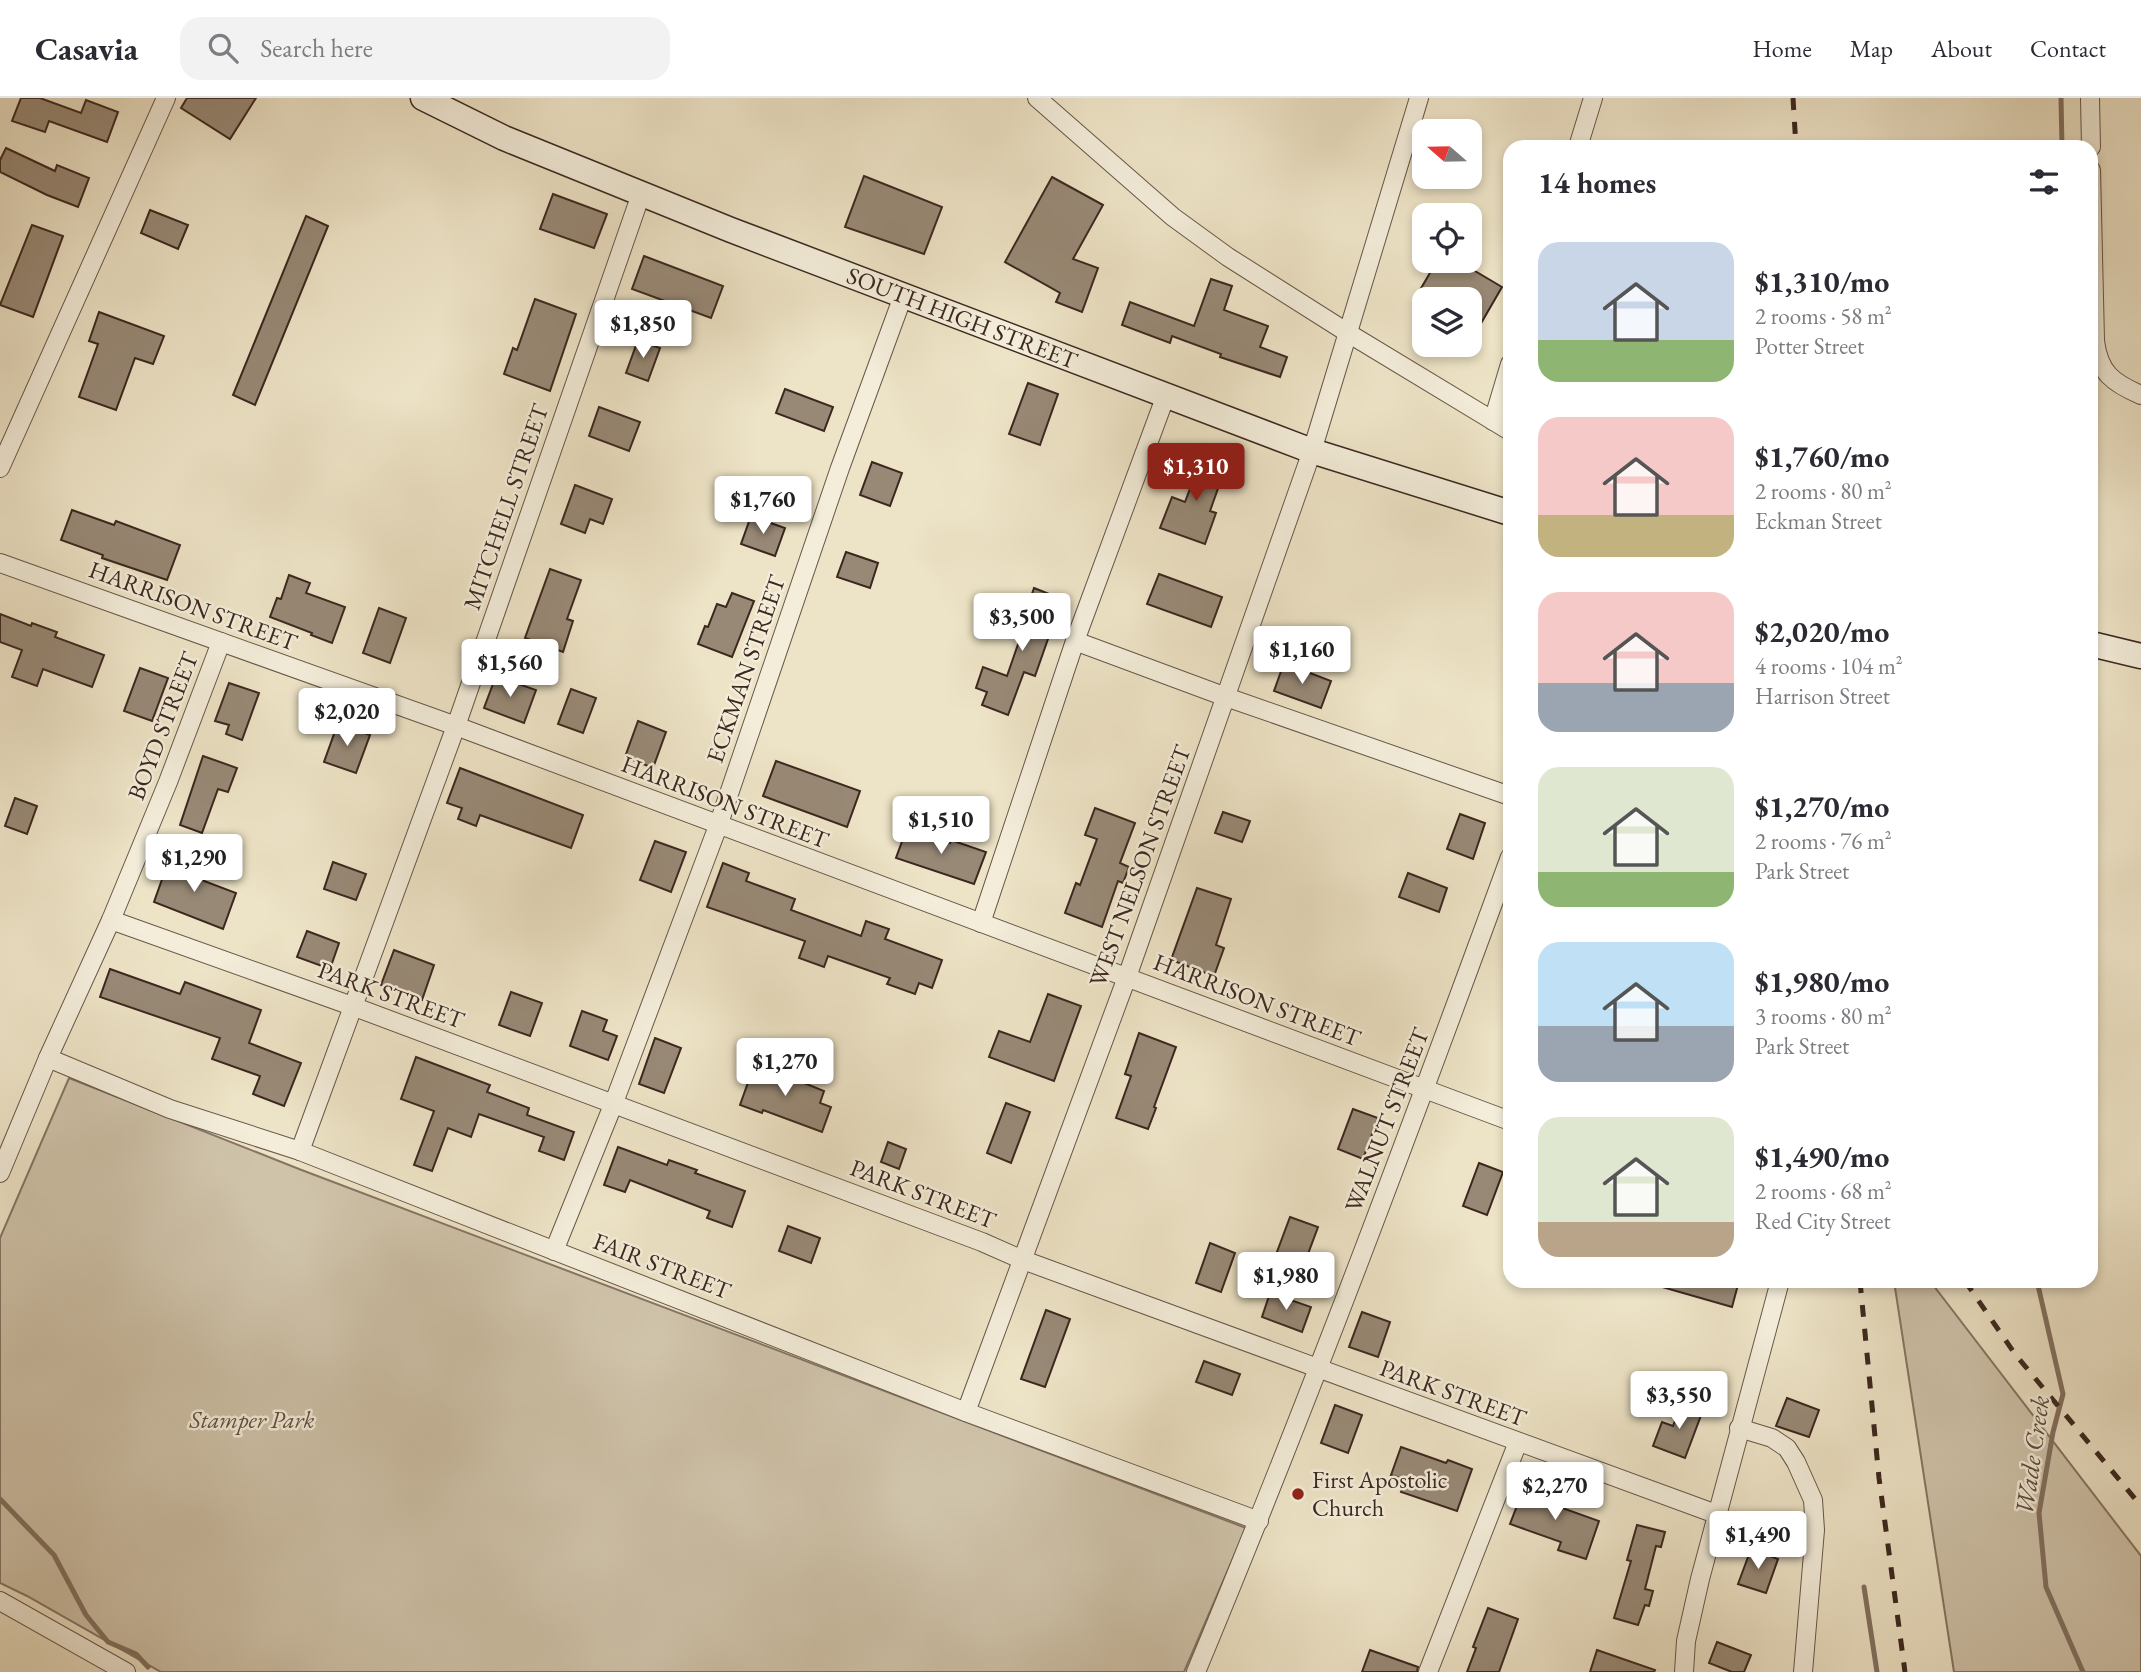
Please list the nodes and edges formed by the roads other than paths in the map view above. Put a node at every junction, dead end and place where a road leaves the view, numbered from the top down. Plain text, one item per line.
1 (166, 98) edge
2 (424, 98) edge
3 (1037, 98) edge
4 (1419, 98) edge
5 (1593, 98) edge
6 (2090, 98) edge
7 (1580, 140) edge
8 (2091, 140) edge
9 (641, 194) junction
10 (902, 296) junction
11 (1348, 333) junction
12 (2098, 359) edge
13 (1503, 387) edge
14 (1166, 395) junction
15 (2141, 395) edge
16 (1493, 421) junction
17 (1503, 427) edge
18 (1312, 450) junction
19 (0, 468) edge
20 (1503, 511) edge
21 (0, 563) edge
22 (1075, 641) junction
23 (220, 642) junction
24 (2098, 646) edge
25 (2141, 656) edge
26 (1226, 697) junction
27 (456, 726) junction
28 (1503, 794) edge
29 (718, 826) junction
30 (1503, 876) edge
31 (111, 920) junction
32 (981, 923) junction
33 (1127, 978) junction
34 (352, 1006) junction
35 (48, 1058) junction
36 (1425, 1089) junction
37 (613, 1105) junction
38 (1503, 1118) edge
39 (300, 1151) junction
40 (0, 1173) edge
41 (554, 1251) junction
42 (1023, 1261) junction
43 (1778, 1288) edge
44 (1319, 1370) junction
45 (966, 1412) junction
46 (1739, 1428) junction
47 (1518, 1442) junction
48 (1716, 1514) junction
49 (1259, 1521) junction
50 (0, 1601) edge
51 (126, 1672) edge
52 (1196, 1672) edge
53 (1428, 1672) edge
54 (1684, 1672) edge
55 (1803, 1672) edge

1 - 19 street
2 - 9 main road, SOUTH HIGH STREET
3 - 11 street
4 - 11 street, WEST NELSON STREET
5 - 7 street
6 - 8 street
9 - 10 main road, SOUTH HIGH STREET
9 - 27 street, MITCHELL STREET
10 - 14 main road, SOUTH HIGH STREET
10 - 29 street, ECKMAN STREET
11 - 16 street
11 - 18 street, WEST NELSON STREET
12 - 15 street
13 - 16 street
14 - 18 main road, SOUTH HIGH STREET
14 - 22 street
16 - 17 street
18 - 20 main road, SOUTH HIGH STREET
18 - 26 street, WEST NELSON STREET
21 - 23 street, HARRISON STREET
22 - 26 street
22 - 32 street
23 - 27 street, HARRISON STREET
23 - 31 street, BOYD STREET
24 - 25 main road
26 - 28 street
26 - 33 street, WEST NELSON STREET
27 - 29 street, HARRISON STREET
27 - 34 street, MITCHELL STREET
29 - 32 street, HARRISON STREET
29 - 37 street, ECKMAN STREET
30 - 36 street, WALNUT STREET
31 - 34 street, PARK STREET
31 - 35 street, BOYD STREET
32 - 33 street, HARRISON STREET
33 - 36 street, HARRISON STREET
33 - 42 street, WEST NELSON STREET
34 - 37 street, PARK STREET
34 - 39 street, MITCHELL STREET
35 - 39 street, FAIR STREET
35 - 40 street, BOYD STREET
36 - 38 street, HARRISON STREET
36 - 44 street, WALNUT STREET
37 - 41 street, ECKMAN STREET
37 - 42 street, PARK STREET
39 - 41 street, FAIR STREET
41 - 45 street, FAIR STREET
42 - 44 street, PARK STREET
42 - 45 street, WEST NELSON STREET
43 - 46 street
44 - 47 street, PARK STREET
44 - 49 street, WALNUT STREET
45 - 49 street, FAIR STREET
46 - 48 street
46 - 55 street
47 - 48 street, PARK STREET
47 - 53 street
48 - 54 street
49 - 52 street, WALNUT STREET
50 - 51 street

